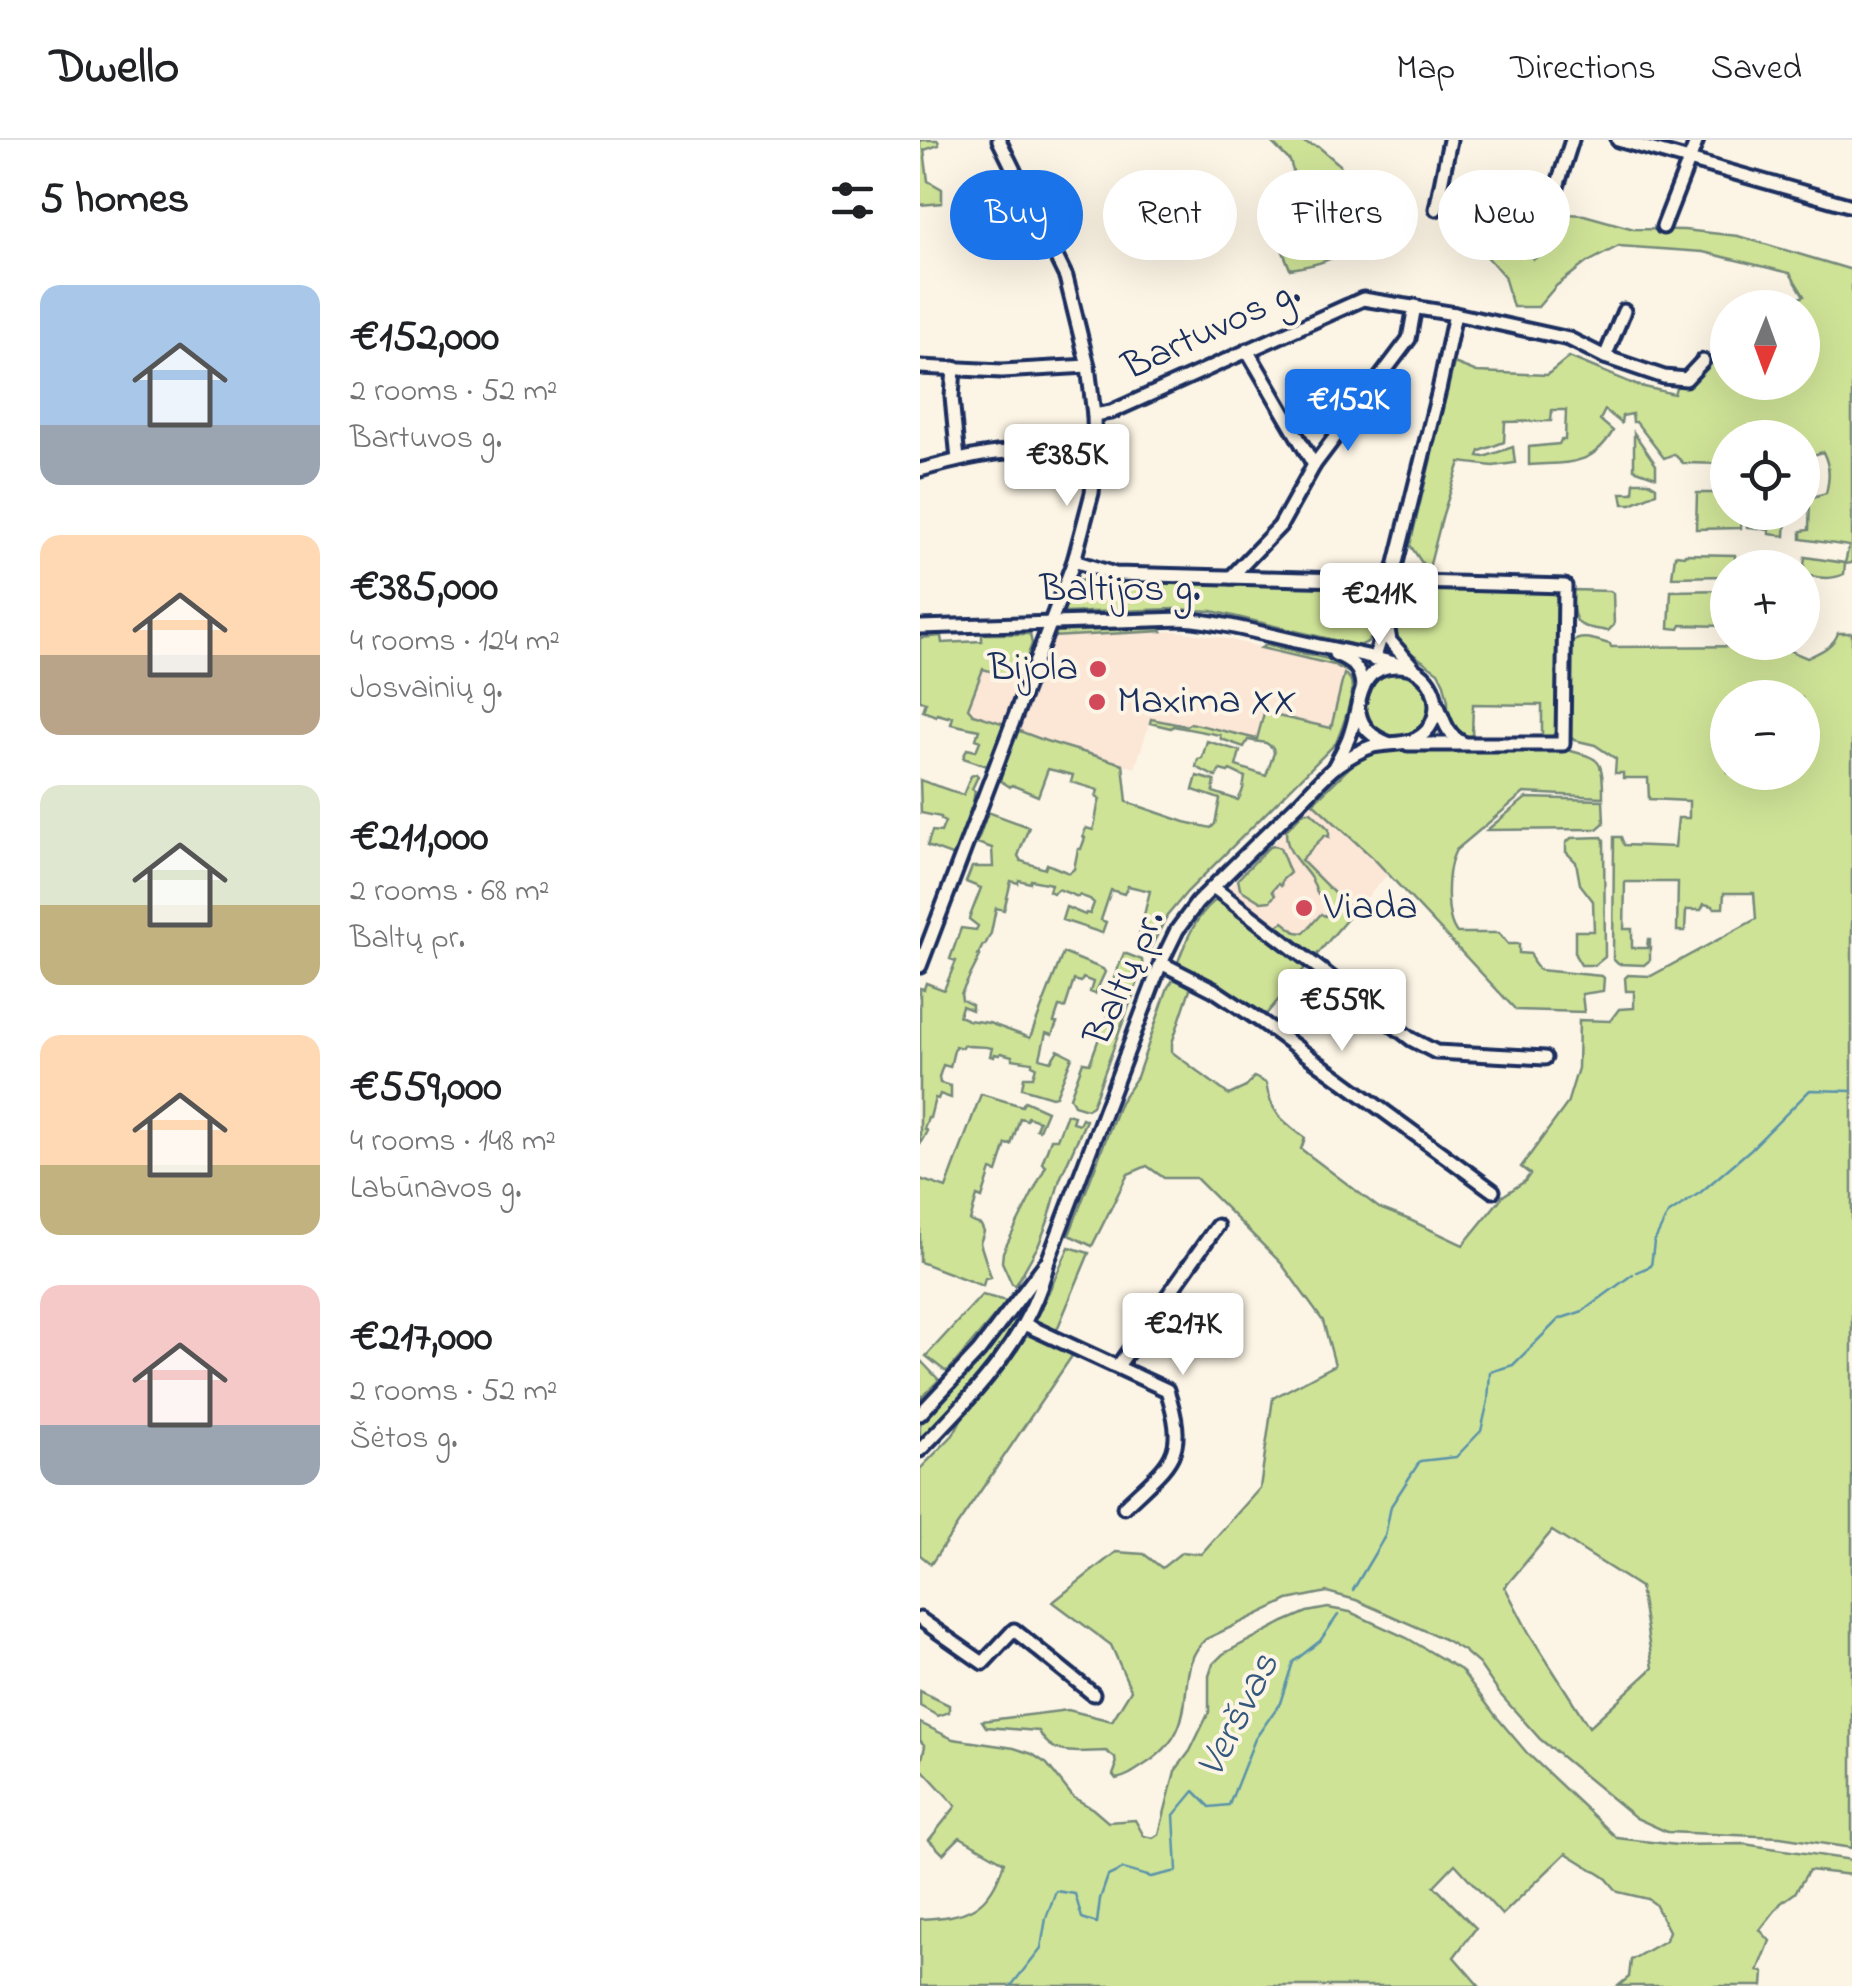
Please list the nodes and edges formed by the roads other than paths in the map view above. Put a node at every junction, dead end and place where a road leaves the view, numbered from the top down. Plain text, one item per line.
1 (1000, 140) edge
2 (1450, 140) edge
3 (1572, 140) edge
4 (1618, 140) edge
5 (1697, 140) edge
6 (1640, 143) edge
7 (1688, 160) junction
8 (1562, 170) edge
9 (1852, 206) edge
10 (1436, 209) dead end
11 (1663, 227) dead end
12 (1415, 306) junction
13 (1624, 311) dead end
14 (1455, 314) junction
15 (1248, 350) junction
16 (1605, 358) junction
17 (1703, 361) dead end
18 (1088, 366) junction
19 (920, 367) edge
20 (954, 368) junction
21 (1094, 415) junction
22 (958, 460) junction
23 (1095, 464) junction
24 (1314, 466) junction
25 (920, 470) edge
26 (1074, 561) junction
27 (1231, 577) junction
28 (1394, 582) junction
29 (1387, 617) junction
30 (1050, 622) junction
31 (920, 627) edge
32 (1317, 646) junction
33 (1375, 657) junction
34 (1411, 668) junction
35 (1364, 683) junction
36 (1436, 702) junction
37 (1358, 707) junction
38 (1393, 744) junction
39 (1466, 744) junction
40 (1334, 767) junction
41 (1213, 887) junction
42 (1162, 964) junction
43 (920, 966) edge
44 (1545, 1058) dead end
45 (1493, 1191) dead end
46 (1217, 1226) dead end
47 (1048, 1260) junction
48 (1024, 1324) junction
49 (1118, 1366) junction
50 (920, 1414) edge
51 (920, 1450) edge
52 (1124, 1507) dead end
53 (920, 1620) edge
54 (1093, 1694) dead end

1 - 18 street
2 - 10 street
3 - 8 street
4 - 6 street
5 - 7 street
6 - 7 street
7 - 9 street
7 - 11 street
12 - 14 street, Bartuvos g.
12 - 15 street, Bartuvos g.
12 - 24 street
13 - 16 street
14 - 16 street, Bartuvos g.
14 - 28 street
15 - 21 street, Bartuvos g.
15 - 24 street
16 - 17 street, Bartuvos g.
18 - 20 street
18 - 21 street
19 - 20 street
20 - 22 street
21 - 23 street
22 - 23 street
22 - 25 street
23 - 26 street
24 - 27 street
26 - 27 street
26 - 30 street
27 - 28 street
28 - 29 street
28 - 39 street
29 - 33 street
29 - 34 street
30 - 31 street, Baltijos g.
30 - 32 street, Baltijos g.
30 - 43 street
32 - 33 street, Baltijos g.
32 - 35 street, Baltijos g.
33 - 34 street, Baltijos g.
33 - 35 street
34 - 35 street
34 - 36 street
35 - 37 street
36 - 38 street, Baltų pr.
36 - 39 street
37 - 38 street
37 - 40 street
38 - 39 street
38 - 40 street, Baltų pr.
40 - 41 street, Baltų pr.
41 - 42 street, Baltų pr.
41 - 44 street
42 - 45 street
42 - 47 street, Baltų pr.
46 - 49 street
47 - 48 street, Baltų pr.
47 - 50 street, Baltų pr.
48 - 49 street
48 - 51 street, Baltų pr.
49 - 52 street
53 - 54 street

